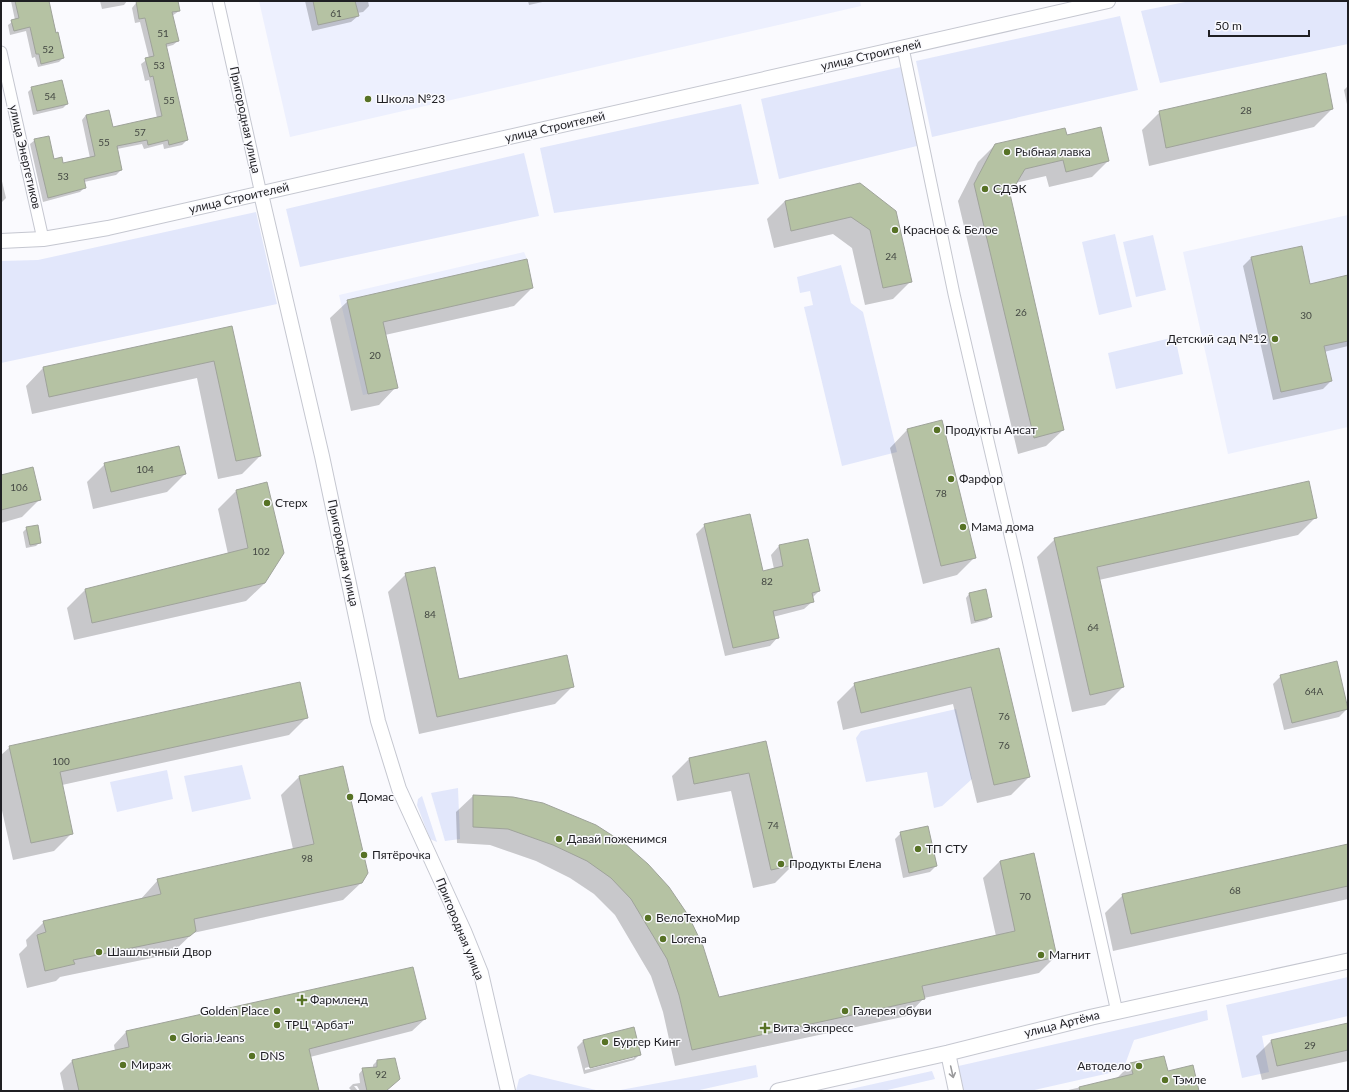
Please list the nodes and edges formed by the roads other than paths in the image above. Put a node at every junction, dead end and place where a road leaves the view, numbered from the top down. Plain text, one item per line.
1 (218, 1) edge
2 (1108, 1) edge
3 (903, 48) junction
4 (1, 52) edge
5 (261, 194) junction
6 (43, 239) junction
7 (1, 241) edge
8 (1348, 961) edge
9 (1117, 1012) junction
10 (948, 1053) junction
11 (508, 1091) edge
12 (778, 1091) edge
13 (956, 1091) edge

1 - 5 street, Пригородная улица
2 - 3 street, улица Строителей
3 - 5 street, улица Строителей
3 - 9 street
4 - 6 street, улица Энергетиков
5 - 6 street, улица Строителей
5 - 11 street, Пригородная улица
6 - 7 street, улица Строителей
8 - 9 main road, улица Артёма
9 - 10 main road, улица Артёма
10 - 12 main road, улица Артёма
10 -> 13 street

